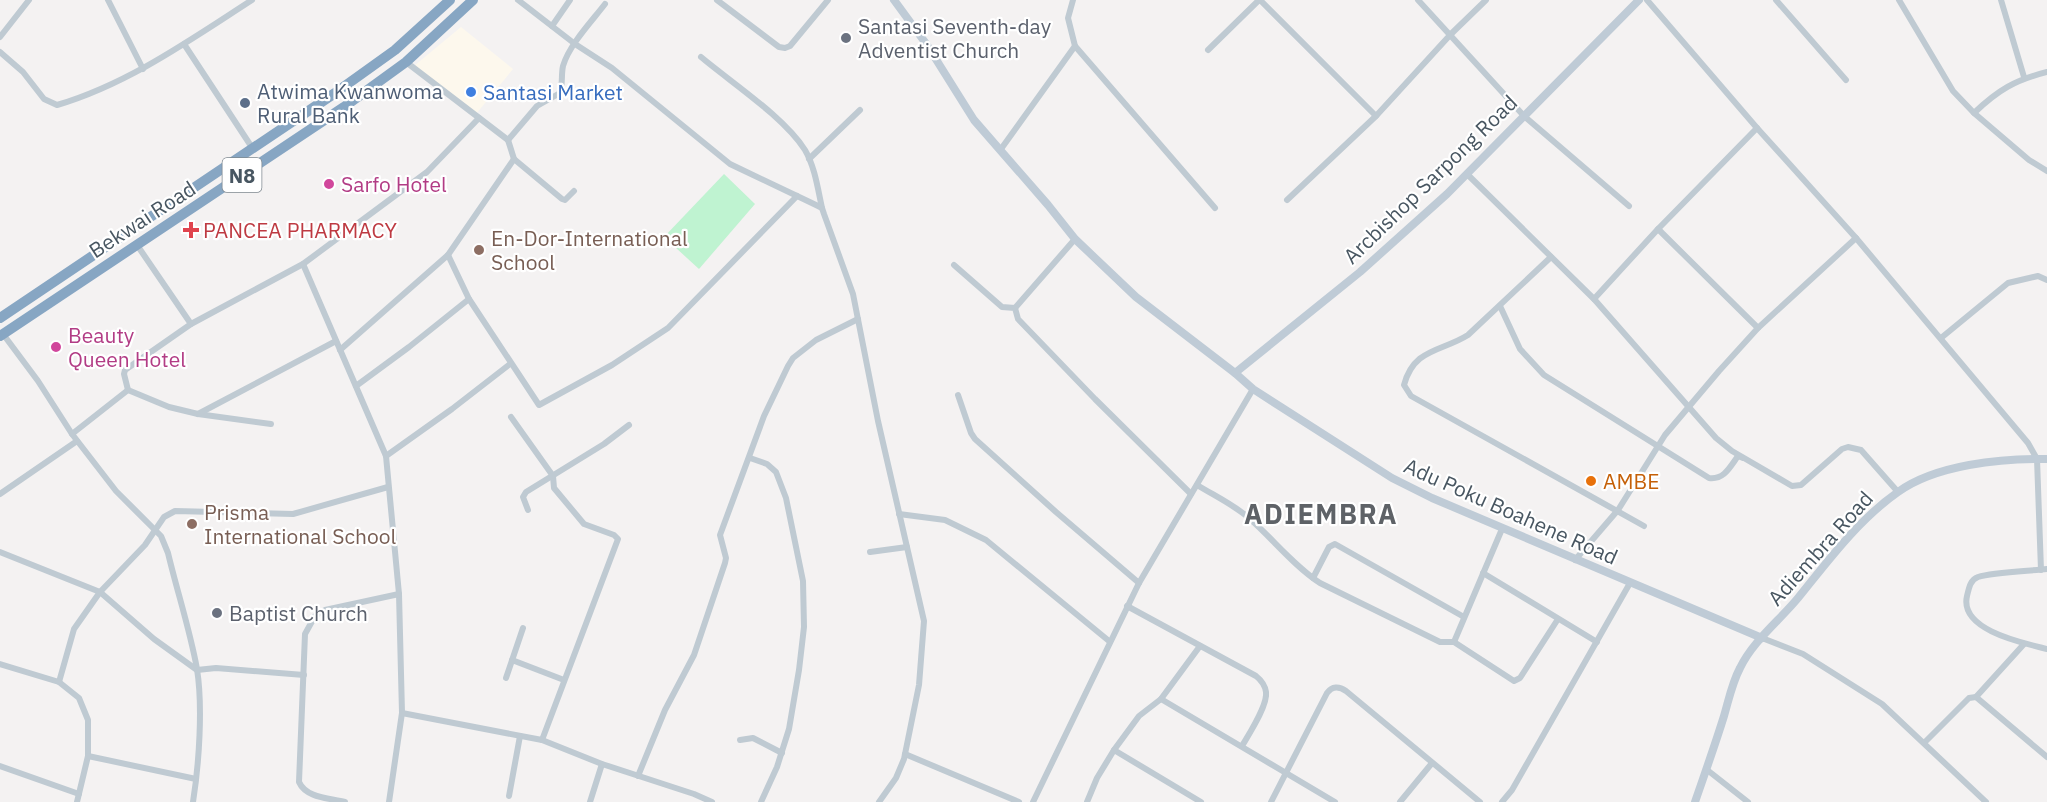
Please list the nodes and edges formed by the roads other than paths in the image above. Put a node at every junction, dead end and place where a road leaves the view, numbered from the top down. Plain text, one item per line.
1 (29, 0) edge
2 (108, 0) edge
3 (252, 0) edge
4 (448, 0) edge
5 (473, 0) edge
6 (570, 0) edge
7 (717, 0) edge
8 (828, 0) edge
9 (894, 0) edge
10 (1073, 0) edge
11 (1418, 0) edge
12 (1486, 0) edge
13 (1639, 0) edge
14 (1647, 0) edge
15 (1776, 0) edge
16 (1899, 0) edge
17 (2001, 0) edge
18 (522, 1) edge
19 (1262, 1) edge
20 (605, 4) dead end
21 (552, 26) junction
22 (1451, 34) junction
23 (0, 37) edge
24 (184, 44) junction
25 (575, 44) junction
26 (1075, 46) junction
27 (1208, 50) dead end
28 (1, 54) edge
29 (701, 57) dead end
30 (405, 62) junction
31 (143, 69) junction
32 (2047, 72) edge
33 (2024, 77) junction
34 (1846, 80) dead end
35 (860, 110) dead end
36 (1974, 112) junction
37 (1376, 116) junction
38 (1524, 116) junction
39 (479, 118) junction
40 (1757, 128) junction
41 (508, 140) junction
42 (253, 149) junction
43 (1001, 149) junction
44 (514, 159) junction
45 (809, 159) junction
46 (2047, 171) edge
47 (1467, 174) junction
48 (574, 191) dead end
49 (797, 196) junction
50 (1287, 200) dead end
51 (1629, 206) dead end
52 (822, 208) junction
53 (1215, 208) dead end
54 (1658, 229) junction
55 (1856, 238) junction
56 (1075, 239) junction
57 (137, 245) junction
58 (448, 255) junction
59 (1551, 257) junction
60 (303, 264) junction
61 (954, 265) dead end
62 (2047, 280) edge
63 (469, 298) junction
64 (1594, 299) junction
65 (1500, 306) junction
66 (1015, 308) junction
67 (0, 318) edge
68 (858, 319) junction
69 (191, 324) junction
70 (1758, 328) junction
71 (2, 335) edge
72 (1941, 338) junction
73 (336, 341) junction
74 (339, 350) junction
75 (510, 364) junction
76 (1235, 373) junction
77 (356, 386) junction
78 (1253, 389) junction
79 (128, 390) junction
80 (958, 395) dead end
81 (1688, 408) junction
82 (198, 414) junction
83 (511, 417) dead end
84 (271, 424) dead end
85 (629, 425) dead end
86 (72, 434) junction
87 (76, 441) junction
88 (1658, 446) junction
89 (386, 456) junction
90 (750, 458) junction
91 (1747, 459) junction
92 (2037, 459) junction
93 (2047, 459) edge
94 (553, 476) junction
95 (1197, 485) junction
96 (388, 487) junction
97 (1898, 492) junction
98 (0, 494) edge
99 (1191, 494) junction
100 (528, 510) dead end
101 (1618, 510) junction
102 (899, 514) junction
103 (1644, 526) dead end
104 (1502, 529) junction
105 (154, 530) junction
106 (907, 547) junction
107 (0, 552) edge
108 (870, 552) dead end
109 (1575, 560) junction
110 (2044, 570) edge
111 (1483, 573) junction
112 (1313, 578) junction
113 (1139, 583) junction
114 (1630, 584) junction
115 (100, 592) junction
116 (399, 594) junction
117 (1127, 606) junction
118 (1464, 617) junction
119 (1558, 619) junction
120 (523, 628) dead end
121 (1762, 638) junction
122 (1109, 641) junction
123 (1454, 642) junction
124 (1597, 642) junction
125 (2024, 644) junction
126 (1200, 646) junction
127 (2047, 650) edge
128 (512, 660) junction
129 (0, 664) edge
130 (197, 670) junction
131 (304, 675) junction
132 (506, 678) dead end
133 (564, 680) junction
134 (59, 682) junction
135 (1976, 697) junction
136 (1161, 699) junction
137 (402, 713) junction
138 (520, 736) junction
139 (542, 740) junction
140 (740, 740) dead end
141 (1925, 742) junction
142 (1242, 746) junction
143 (1114, 750) junction
144 (782, 753) junction
145 (905, 754) junction
146 (88, 756) junction
147 (2047, 757) edge
148 (1432, 763) junction
149 (602, 764) junction
150 (0, 766) edge
151 (1706, 769) junction
152 (1285, 772) junction
153 (638, 776) junction
154 (196, 779) junction
155 (79, 794) junction
156 (694, 794) junction
157 (509, 796) dead end
158 (77, 802) edge
159 (193, 802) edge
160 (345, 802) edge
161 (388, 802) edge
162 (590, 802) edge
163 (692, 802) edge
164 (712, 802) edge
165 (761, 802) edge
166 (879, 802) edge
167 (1019, 802) edge
168 (1033, 802) edge
169 (1087, 802) edge
170 (1201, 802) edge
171 (1271, 802) edge
172 (1335, 802) edge
173 (1400, 802) edge
174 (1480, 802) edge
175 (1503, 802) edge
176 (1695, 802) edge
177 (1749, 802) edge
178 (1986, 802) edge

1 - 23 street
2 - 31 street
3 - 24 street
4 - 42 highway, Bekwai Road / N8
5 - 30 highway, Bekwai Road / N8
6 - 21 street
7 - 8 street
9 - 43 street, Adu Poku Boahene Road
10 - 26 street
11 - 22 street
12 - 22 street
13 - 38 street, Arcbishop Sarpong Road
14 - 40 street
15 - 34 street
16 - 36 street
17 - 33 street
18 - 21 street
19 - 27 street
19 - 37 street
20 - 25 street
21 - 25 street
22 - 37 street
22 - 38 street
24 - 31 street
24 - 42 street
25 - 41 street
25 - 49 street
26 - 43 street
26 - 53 street
28 - 31 street
29 - 45 street
30 - 39 street
30 - 57 highway, Bekwai Road / N8
32 - 33 street
33 - 36 street
35 - 45 street
36 - 46 street
37 - 50 street
38 - 47 street, Arcbishop Sarpong Road
38 - 51 street
39 - 41 street
39 - 60 street
40 - 54 street
40 - 55 street
41 - 44 street
42 - 67 highway, Bekwai Road / N8
43 - 56 street, Adu Poku Boahene Road
44 - 48 street
44 - 58 street
45 - 52 street
47 - 59 street
47 - 76 street, Arcbishop Sarpong Road
49 - 52 street
49 - 75 street
52 - 68 street
54 - 64 street
54 - 70 street
55 - 70 street
55 - 72 street
56 - 66 street
56 - 76 street, Adu Poku Boahene Road
57 - 69 street
57 - 71 highway, Bekwai Road / N8
58 - 63 street
58 - 74 street
59 - 64 street
59 - 65 street
60 - 69 street
60 - 73 street
61 - 66 street
62 - 72 street
63 - 75 street
63 - 77 street
64 - 81 street
65 - 88 street
65 - 101 street
66 - 99 street
68 - 90 street
68 - 102 street
69 - 79 street
70 - 81 street
71 - 86 street
72 - 92 street
73 - 74 street
73 - 82 street
74 - 77 street
75 - 89 street
76 - 78 street, Adu Poku Boahene Road
77 - 89 street
78 - 95 street
78 - 104 street, Adu Poku Boahene Road
79 - 82 street
79 - 86 street
80 - 113 street
81 - 88 street
81 - 91 street
82 - 84 street
83 - 94 street
85 - 94 street
86 - 87 street
87 - 98 street
87 - 105 street
88 - 91 street
88 - 101 street
89 - 96 street
90 - 144 street
90 - 153 street
91 - 97 street
92 - 93 street, Adiembra Road
92 - 97 street, Adiembra Road
92 - 110 street
94 - 100 street
94 - 133 street
95 - 99 street
95 - 112 street
96 - 105 street
96 - 116 street
97 - 121 street, Adiembra Road
99 - 113 street
101 - 103 street
101 - 109 street
102 - 106 street
102 - 122 street
104 - 109 street, Adu Poku Boahene Road
104 - 111 street
105 - 115 street
105 - 130 street
106 - 108 street
106 - 145 street
107 - 115 street
109 - 114 street, Adu Poku Boahene Road
110 - 125 street
111 - 118 street
111 - 119 street
112 - 118 street
112 - 123 street
113 - 117 street
114 - 121 street, Adu Poku Boahene Road
114 - 124 street
115 - 130 street
115 - 134 street
116 - 131 street
116 - 137 street
117 - 122 street
117 - 126 street
118 - 123 street
119 - 123 street
119 - 124 street
120 - 128 street
121 - 141 street
121 - 151 street, Adiembra Road
122 - 168 street
124 - 175 street
125 - 127 street
125 - 135 street
126 - 136 street
126 - 142 street
128 - 132 street
128 - 133 street
129 - 134 street
130 - 131 street
130 - 154 street
131 - 160 street
133 - 139 street
134 - 146 street
135 - 141 street
135 - 147 street
136 - 142 street
136 - 143 street
137 - 138 street
137 - 161 street
138 - 139 street
138 - 157 street
139 - 149 street
140 - 144 street
141 - 178 street
142 - 152 street
143 - 169 street
143 - 170 street
144 - 165 street
145 - 166 street
145 - 167 street
146 - 154 street
146 - 155 street
148 - 152 street
148 - 173 street
148 - 174 street
149 - 153 street
149 - 162 street
150 - 155 street
151 - 176 street, Adiembra Road
151 - 177 street
152 - 171 street
152 - 172 street
153 - 156 street
154 - 159 street
155 - 158 street
156 - 163 street
156 - 164 street

